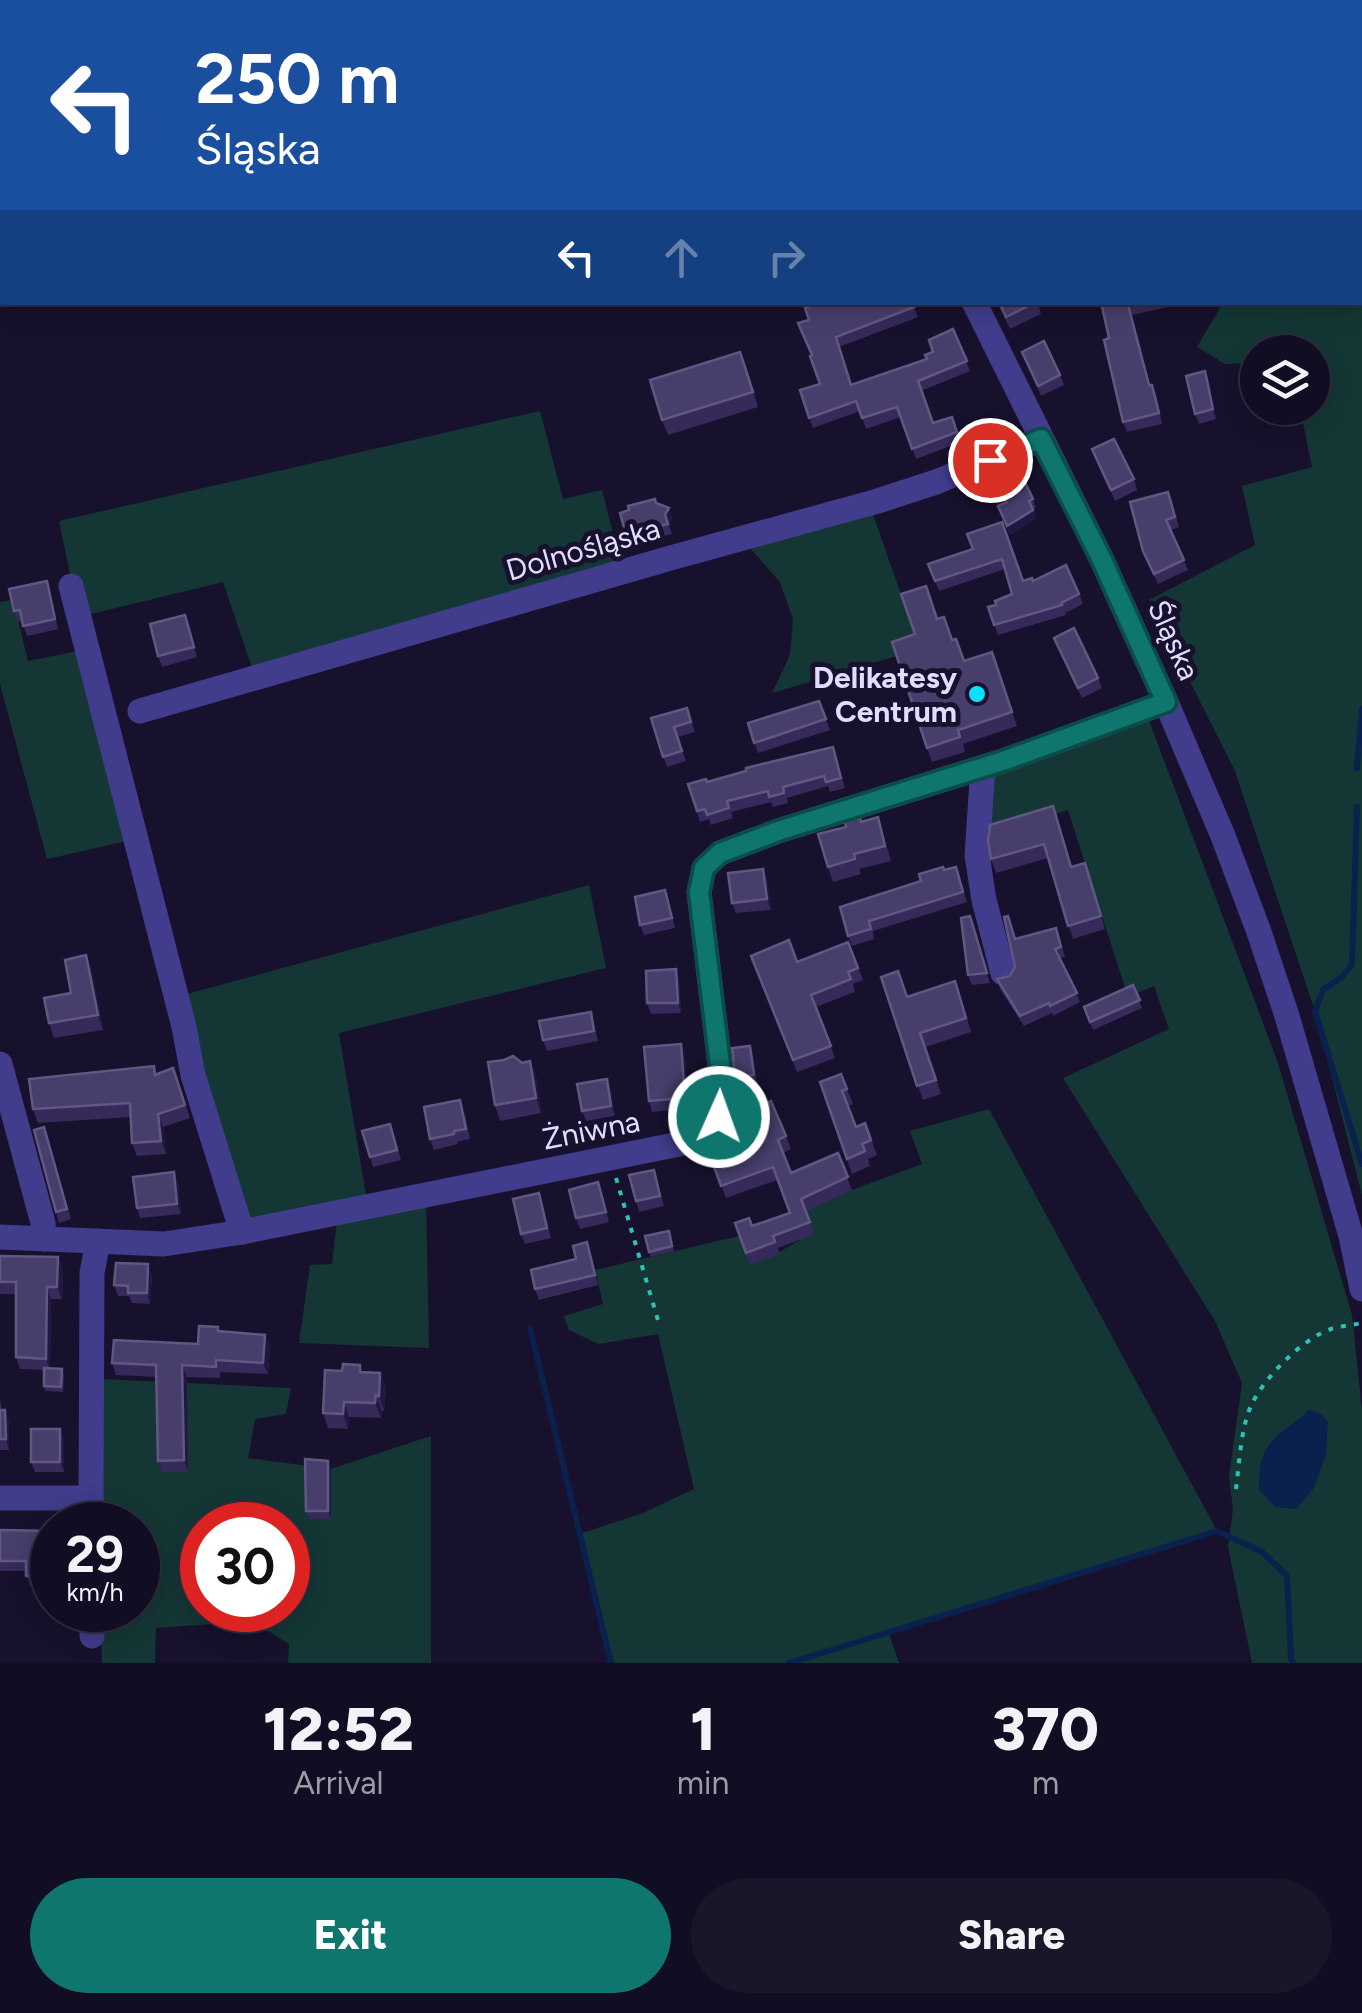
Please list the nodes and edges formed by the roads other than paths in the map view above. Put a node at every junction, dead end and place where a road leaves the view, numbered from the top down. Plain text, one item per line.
1 (975, 305) edge
2 (1041, 439) junction
3 (71, 586) dead end
4 (1166, 702) junction
5 (140, 711) dead end
6 (983, 767) junction
7 (1003, 974) edge
8 (0, 1064) edge
9 (242, 1232) junction
10 (0, 1237) edge
11 (44, 1239) junction
12 (98, 1242) junction
13 (1362, 1289) edge
14 (0, 1498) edge
15 (91, 1498) junction
16 (91, 1502) edge

1 - 2 street, Śląska
2 - 4 street, Śląska
2 - 5 street, Dolnośląska
3 - 9 street
4 - 6 street, Żniwna
4 - 13 street, Śląska
6 - 7 street
6 - 9 street, Żniwna
8 - 11 street
9 - 12 street, Żniwna
10 - 11 street, Żniwna
11 - 12 street, Żniwna
12 - 15 street
14 - 15 street
15 - 16 street

